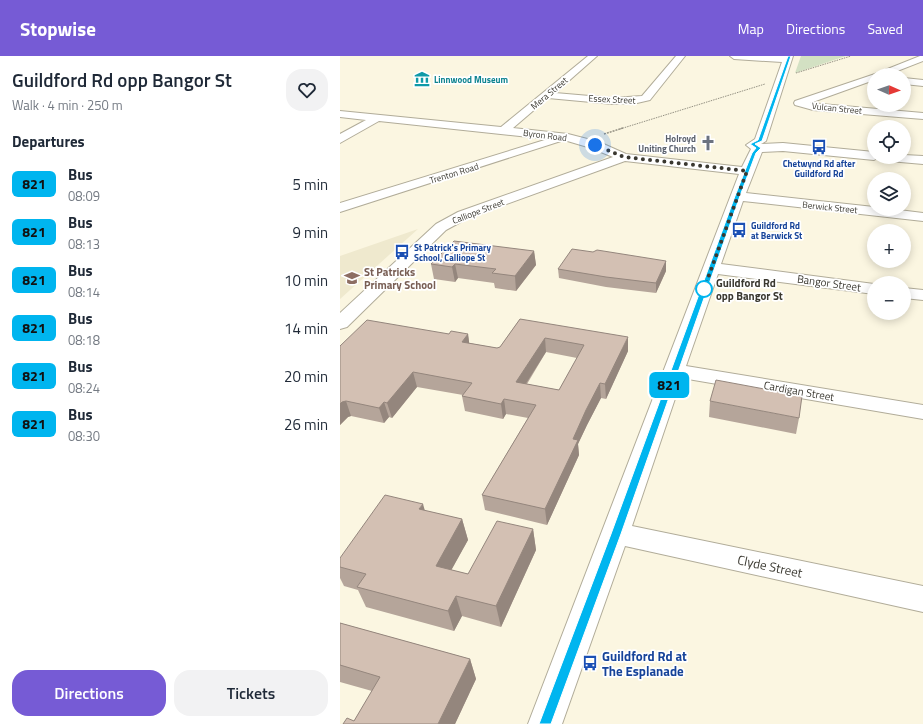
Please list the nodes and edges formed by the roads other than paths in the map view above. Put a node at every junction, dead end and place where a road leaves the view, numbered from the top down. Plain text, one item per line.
1 (593, 56) edge
2 (681, 56) edge
3 (734, 56) edge
4 (923, 57) edge
5 (789, 58) edge
6 (896, 68) edge
7 (867, 79) edge
8 (911, 82) edge
9 (923, 83) edge
10 (547, 95) junction
11 (867, 111) edge
12 (874, 112) edge
13 (340, 114) edge
14 (923, 116) edge
15 (377, 118) junction
16 (504, 130) junction
17 (568, 137) junction
18 (340, 139) edge
19 (763, 145) junction
20 (867, 155) edge
21 (624, 157) junction
22 (911, 159) edge
23 (923, 160) edge
24 (747, 171) junction
25 (738, 196) junction
26 (340, 208) edge
27 (923, 218) edge
28 (712, 268) junction
29 (867, 288) edge
30 (911, 294) edge
31 (923, 295) edge
32 (340, 323) edge
33 (674, 370) junction
34 (923, 412) edge
35 (616, 534) junction
36 (923, 599) edge
37 (545, 724) edge

1 - 10 street, Mera Street
2 - 10 street, Essex Street
3 - 5 street
4 - 6 street
5 - 19 street
7 - 11 street, Vulcan Street
8 - 9 street
10 - 16 street, Mera Street
12 - 14 street, Vulcan Street
13 - 15 street, Byron Road
15 - 16 street, Byron Road
15 - 18 street
16 - 17 street, Byron Road
17 - 21 street, Byron Road
17 - 26 street, Trenton Road
19 - 20 street
19 - 24 street
21 - 24 street, Byron Road
21 - 32 street, Calliope Street
22 - 23 street
24 - 25 street
25 - 27 street, Berwick Street
25 - 28 street
28 - 29 street, Bangor Street
28 - 33 street
30 - 31 street
33 - 34 street, Cardigan Street
33 - 35 street
35 - 36 street, Clyde Street
35 - 37 street

